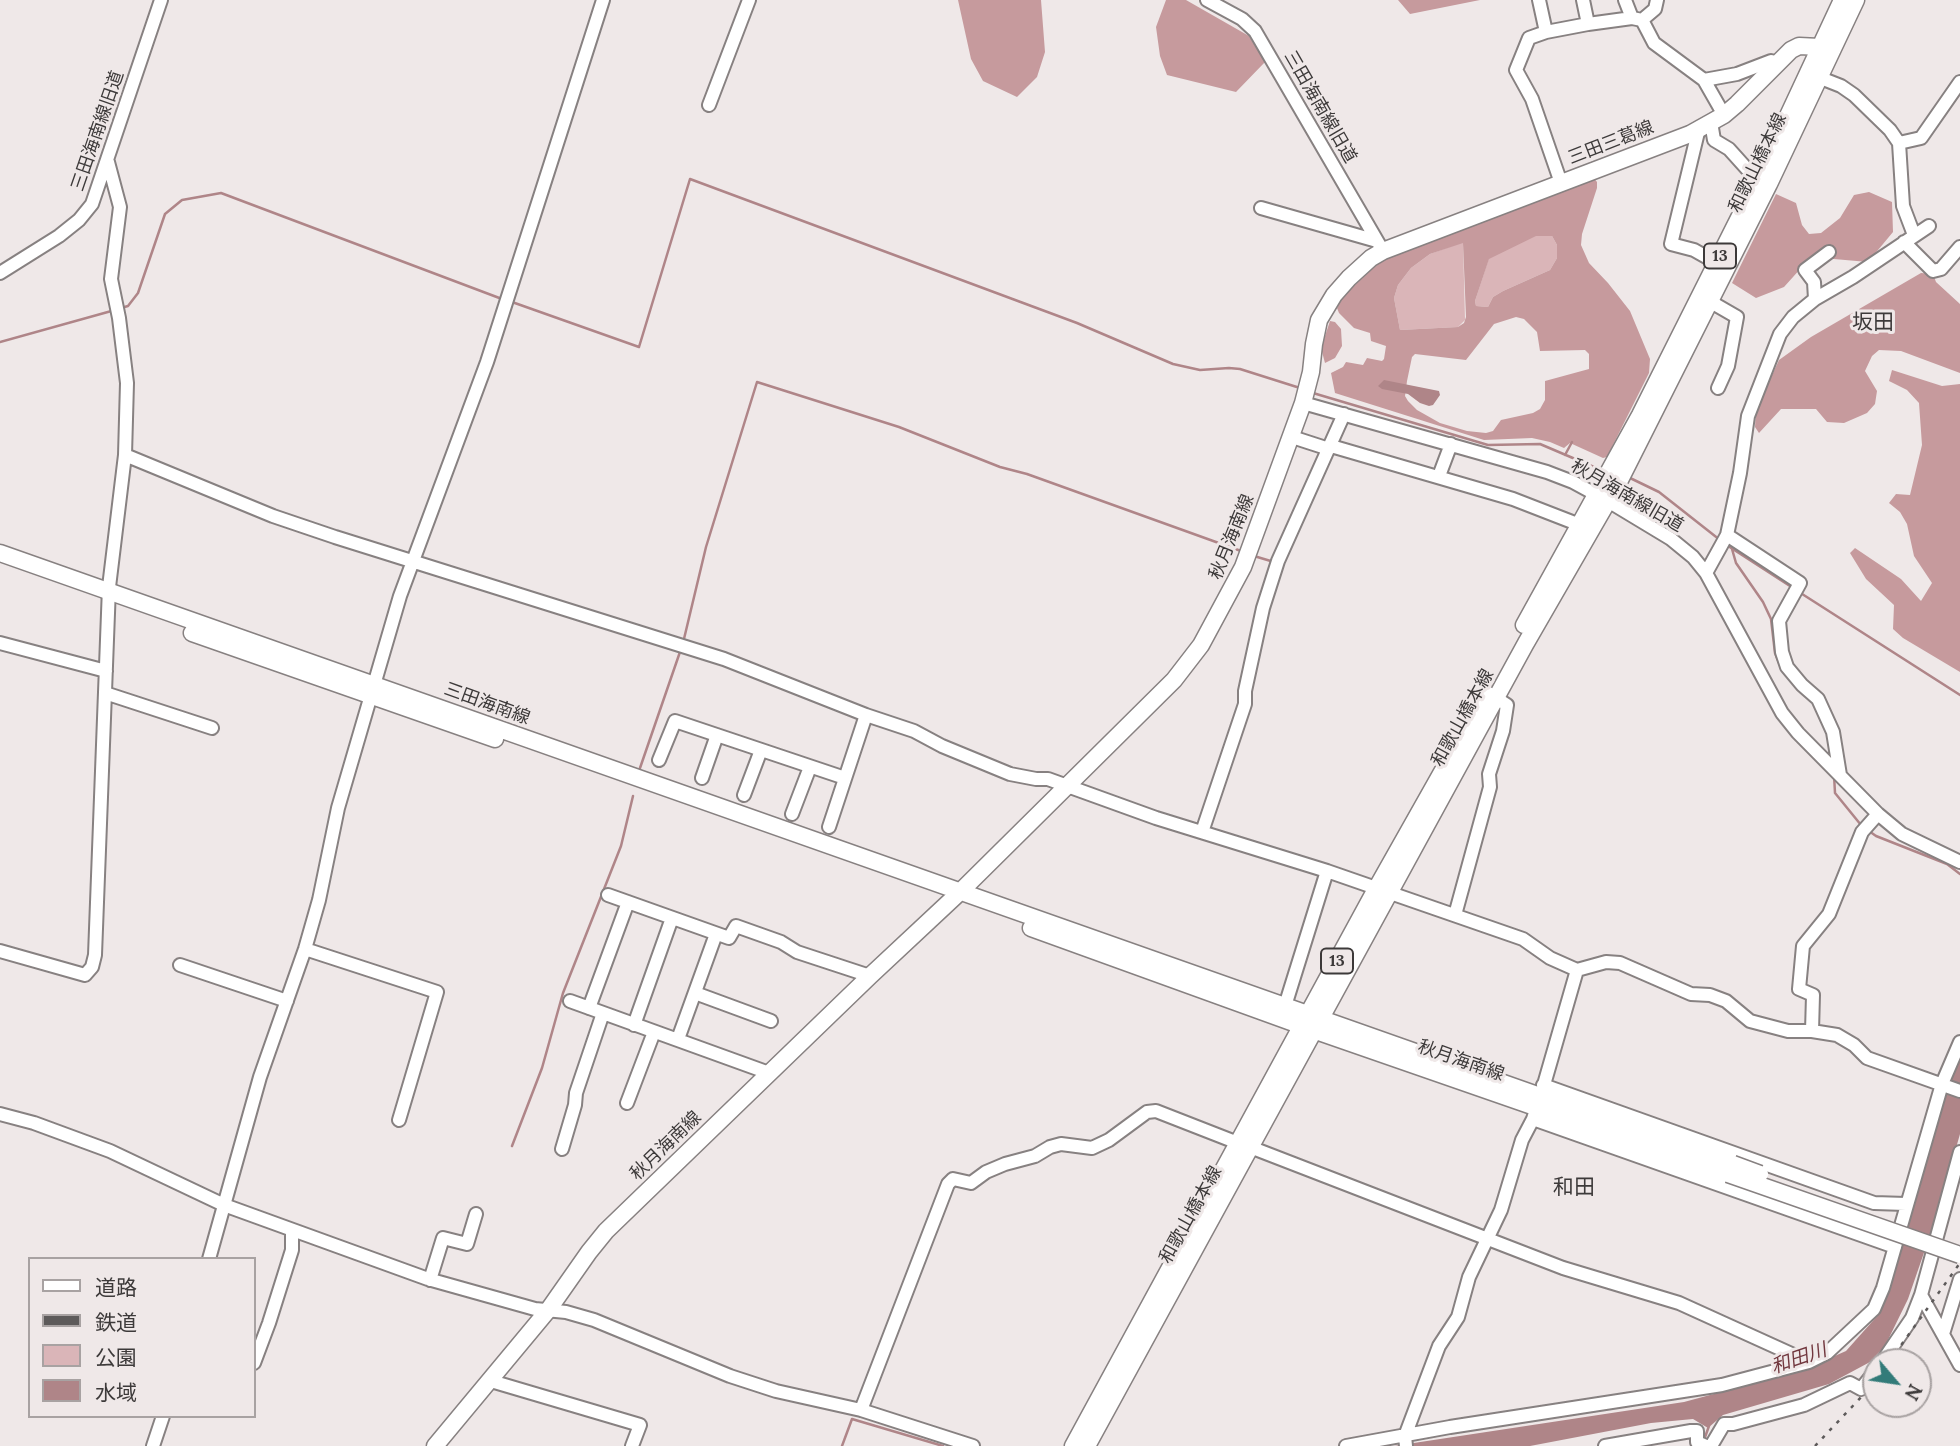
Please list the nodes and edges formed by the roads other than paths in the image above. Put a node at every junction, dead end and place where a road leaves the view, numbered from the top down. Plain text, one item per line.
1 (161, 0) edge
2 (603, 0) edge
3 (749, 0) edge
4 (1207, 0) edge
5 (1539, 0) edge
6 (1583, 0) edge
7 (1625, 0) edge
8 (1657, 0) edge
9 (1842, 0) edge
10 (1856, 0) edge
11 (1637, 19) junction
12 (1588, 24) junction
13 (1546, 32) junction
14 (1826, 49) junction
15 (1777, 63) junction
16 (1814, 75) junction
17 (1704, 80) junction
18 (1960, 82) edge
19 (709, 105) dead end
20 (1711, 122) junction
21 (1899, 143) junction
22 (108, 162) junction
23 (1759, 178) junction
24 (1561, 183) junction
25 (1261, 208) dead end
26 (1929, 226) dead end
27 (1909, 238) junction
28 (1380, 246) junction
29 (1960, 247) edge
30 (1829, 252) dead end
31 (1717, 262) junction
32 (0, 273) edge
33 (1815, 299) junction
34 (1711, 302) junction
35 (1718, 388) dead end
36 (1306, 395) junction
37 (1344, 414) junction
38 (1292, 437) junction
39 (1451, 444) junction
40 (1330, 448) junction
41 (125, 456) junction
42 (1616, 472) junction
43 (1440, 476) junction
44 (1602, 498) junction
45 (1580, 525) junction
46 (1726, 536) junction
47 (0, 553) edge
48 (413, 563) junction
49 (0, 564) edge
50 (1706, 573) junction
51 (108, 597) junction
52 (0, 642) edge
53 (106, 671) junction
54 (372, 690) junction
55 (105, 693) junction
56 (1492, 694) junction
57 (866, 715) junction
58 (212, 728) dead end
59 (717, 735) junction
60 (761, 750) junction
61 (659, 760) dead end
62 (810, 766) junction
63 (1840, 775) junction
64 (845, 778) junction
65 (702, 779) dead end
66 (1066, 787) junction
67 (744, 795) dead end
68 (792, 814) dead end
69 (1878, 814) junction
70 (829, 827) dead end
71 (1202, 832) junction
72 (1960, 862) edge
73 (1327, 871) junction
74 (1382, 891) junction
75 (608, 895) dead end
76 (956, 895) junction
77 (628, 902) junction
78 (1455, 915) junction
79 (672, 918) junction
80 (716, 934) junction
81 (305, 949) junction
82 (0, 951) edge
83 (180, 965) dead end
84 (1577, 970) junction
85 (870, 976) junction
86 (695, 993) junction
87 (287, 1001) junction
88 (570, 1001) dead end
89 (1285, 1006) junction
90 (589, 1008) junction
91 (603, 1013) junction
92 (771, 1021) dead end
93 (1313, 1022) junction
94 (634, 1025) junction
95 (1812, 1031) junction
96 (653, 1032) junction
97 (678, 1039) junction
98 (1960, 1042) edge
99 (769, 1073) junction
100 (1944, 1085) junction
101 (1960, 1091) edge
102 (1538, 1102) junction
103 (627, 1103) dead end
104 (0, 1114) edge
105 (399, 1120) dead end
106 (1244, 1145) junction
107 (562, 1149) dead end
108 (1960, 1152) edge
109 (1731, 1169) junction
110 (1906, 1204) junction
111 (224, 1205) junction
112 (476, 1214) dead end
113 (292, 1230) junction
114 (1486, 1239) junction
115 (1960, 1246) edge
116 (1895, 1247) junction
117 (1960, 1255) edge
118 (210, 1257) edge
119 (1960, 1279) edge
120 (430, 1280) junction
121 (1921, 1296) junction
122 (549, 1309) junction
123 (1943, 1334) junction
124 (1892, 1348) edge
125 (256, 1358) edge
126 (1809, 1362) junction
127 (1960, 1365) edge
128 (491, 1381) junction
129 (1862, 1388) edge
130 (861, 1410) junction
131 (162, 1418) edge
132 (1405, 1441) edge
133 (153, 1446) edge
134 (435, 1446) edge
135 (632, 1446) edge
136 (973, 1446) edge
137 (1073, 1446) edge
138 (1087, 1446) edge
139 (1346, 1446) edge
140 (1605, 1446) edge
141 (1708, 1446) edge

1 - 22 street, 三田海南線旧道
2 - 48 street
3 - 19 street
4 - 28 street, 三田海南線旧道
5 - 13 street
6 - 12 street
7 - 11 street
8 - 11 street
9 - 14 main road, 和歌山橋本線 / 13
10 - 14 main road, 和歌山橋本線 / 13
11 - 12 street
11 - 17 street
12 - 13 street
13 - 24 street
14 - 15 main road, 三田三葛線
14 - 16 main road, 和歌山橋本線 / 13
15 - 17 street
15 - 20 main road, 三田三葛線
16 - 21 street
16 - 23 main road, 和歌山橋本線 / 13
16 - 34 main road, 和歌山橋本線 / 13
17 - 20 street
18 - 21 street
20 - 23 street
20 - 24 main road, 三田三葛線
20 - 31 street
21 - 27 street
22 - 32 street, 三田海南線旧道
22 - 41 street
23 - 31 main road, 和歌山橋本線 / 13
24 - 28 main road, 三田三葛線
25 - 28 street
26 - 27 street
27 - 29 street
27 - 33 street
28 - 36 main road, 秋月海南線
30 - 33 street
31 - 42 main road, 和歌山橋本線 / 13
33 - 46 street
34 - 35 street
34 - 42 main road, 和歌山橋本線 / 13
36 - 37 street, 秋月海南線旧道
36 - 38 main road, 秋月海南線
37 - 39 street, 秋月海南線旧道
37 - 40 street
38 - 40 street
38 - 66 main road, 秋月海南線
39 - 43 street
39 - 44 street, 秋月海南線旧道
40 - 43 street
40 - 71 street
41 - 48 street
41 - 51 street
42 - 44 main road, 和歌山橋本線 / 13
43 - 45 street
44 - 45 main road, 和歌山橋本線 / 13
44 - 50 street, 秋月海南線旧道
44 - 56 main road, 和歌山橋本線 / 13
45 - 56 main road, 和歌山橋本線 / 13
46 - 50 street
46 - 63 street
47 - 51 main road, 三田海南線
48 - 54 street
48 - 57 street
49 - 51 main road, 三田海南線
50 - 63 street, 秋月海南線旧道
51 - 53 street
51 - 54 main road, 三田海南線
52 - 53 street
53 - 55 street
54 - 76 main road, 三田海南線
54 - 81 street
55 - 58 street
55 - 82 street
56 - 74 main road, 和歌山橋本線 / 13
56 - 78 street
57 - 64 street
57 - 66 street
59 - 60 street
59 - 61 street
59 - 65 street
60 - 62 street
60 - 67 street
62 - 64 street
62 - 68 street
63 - 69 street, 秋月海南線旧道
64 - 70 street
66 - 71 street
66 - 76 main road, 秋月海南線
69 - 72 street, 秋月海南線旧道
69 - 95 street
71 - 73 street
73 - 74 street
73 - 89 street
74 - 78 street
74 - 93 main road, 和歌山橋本線 / 13
75 - 77 street
76 - 85 main road, 秋月海南線
76 - 89 main road, 秋月海南線
76 - 93 main road, 秋月海南線
77 - 79 street
77 - 90 street
78 - 84 street
79 - 80 street
79 - 94 street
80 - 85 street
80 - 86 street
81 - 87 street
81 - 105 street
83 - 87 street
84 - 95 street
84 - 102 street
85 - 99 main road, 秋月海南線
86 - 92 street
86 - 97 street
87 - 111 street
88 - 90 street
89 - 93 main road, 秋月海南線
90 - 91 street
91 - 94 street
91 - 107 street
93 - 102 main road, 秋月海南線
93 - 106 main road, 和歌山橋本線 / 13
94 - 96 street
95 - 100 street
96 - 97 street
96 - 103 street
97 - 99 street
98 - 100 street
99 - 122 main road, 秋月海南線
100 - 101 street
100 - 110 street
102 - 109 main road, 秋月海南線
102 - 110 street
102 - 114 street
102 - 116 street
104 - 111 street
106 - 114 street
106 - 130 street
106 - 137 main road, 和歌山橋本線 / 13
106 - 138 main road, 和歌山橋本線 / 13
108 - 121 street
109 - 115 main road, 秋月海南線, bridge
109 - 117 main road, 秋月海南線, bridge
110 - 116 street
111 - 113 street
111 - 118 street
112 - 120 street
113 - 120 street
113 - 125 street
114 - 126 street
114 - 132 street
116 - 126 street
119 - 123 street
120 - 122 street
121 - 123 street
121 - 124 street
122 - 128 main road, 秋月海南線
122 - 130 street
123 - 127 street
126 - 132 street
128 - 134 main road, 秋月海南線
128 - 135 street
129 - 141 street
130 - 136 street
131 - 133 street
132 - 139 street
140 - 141 street

